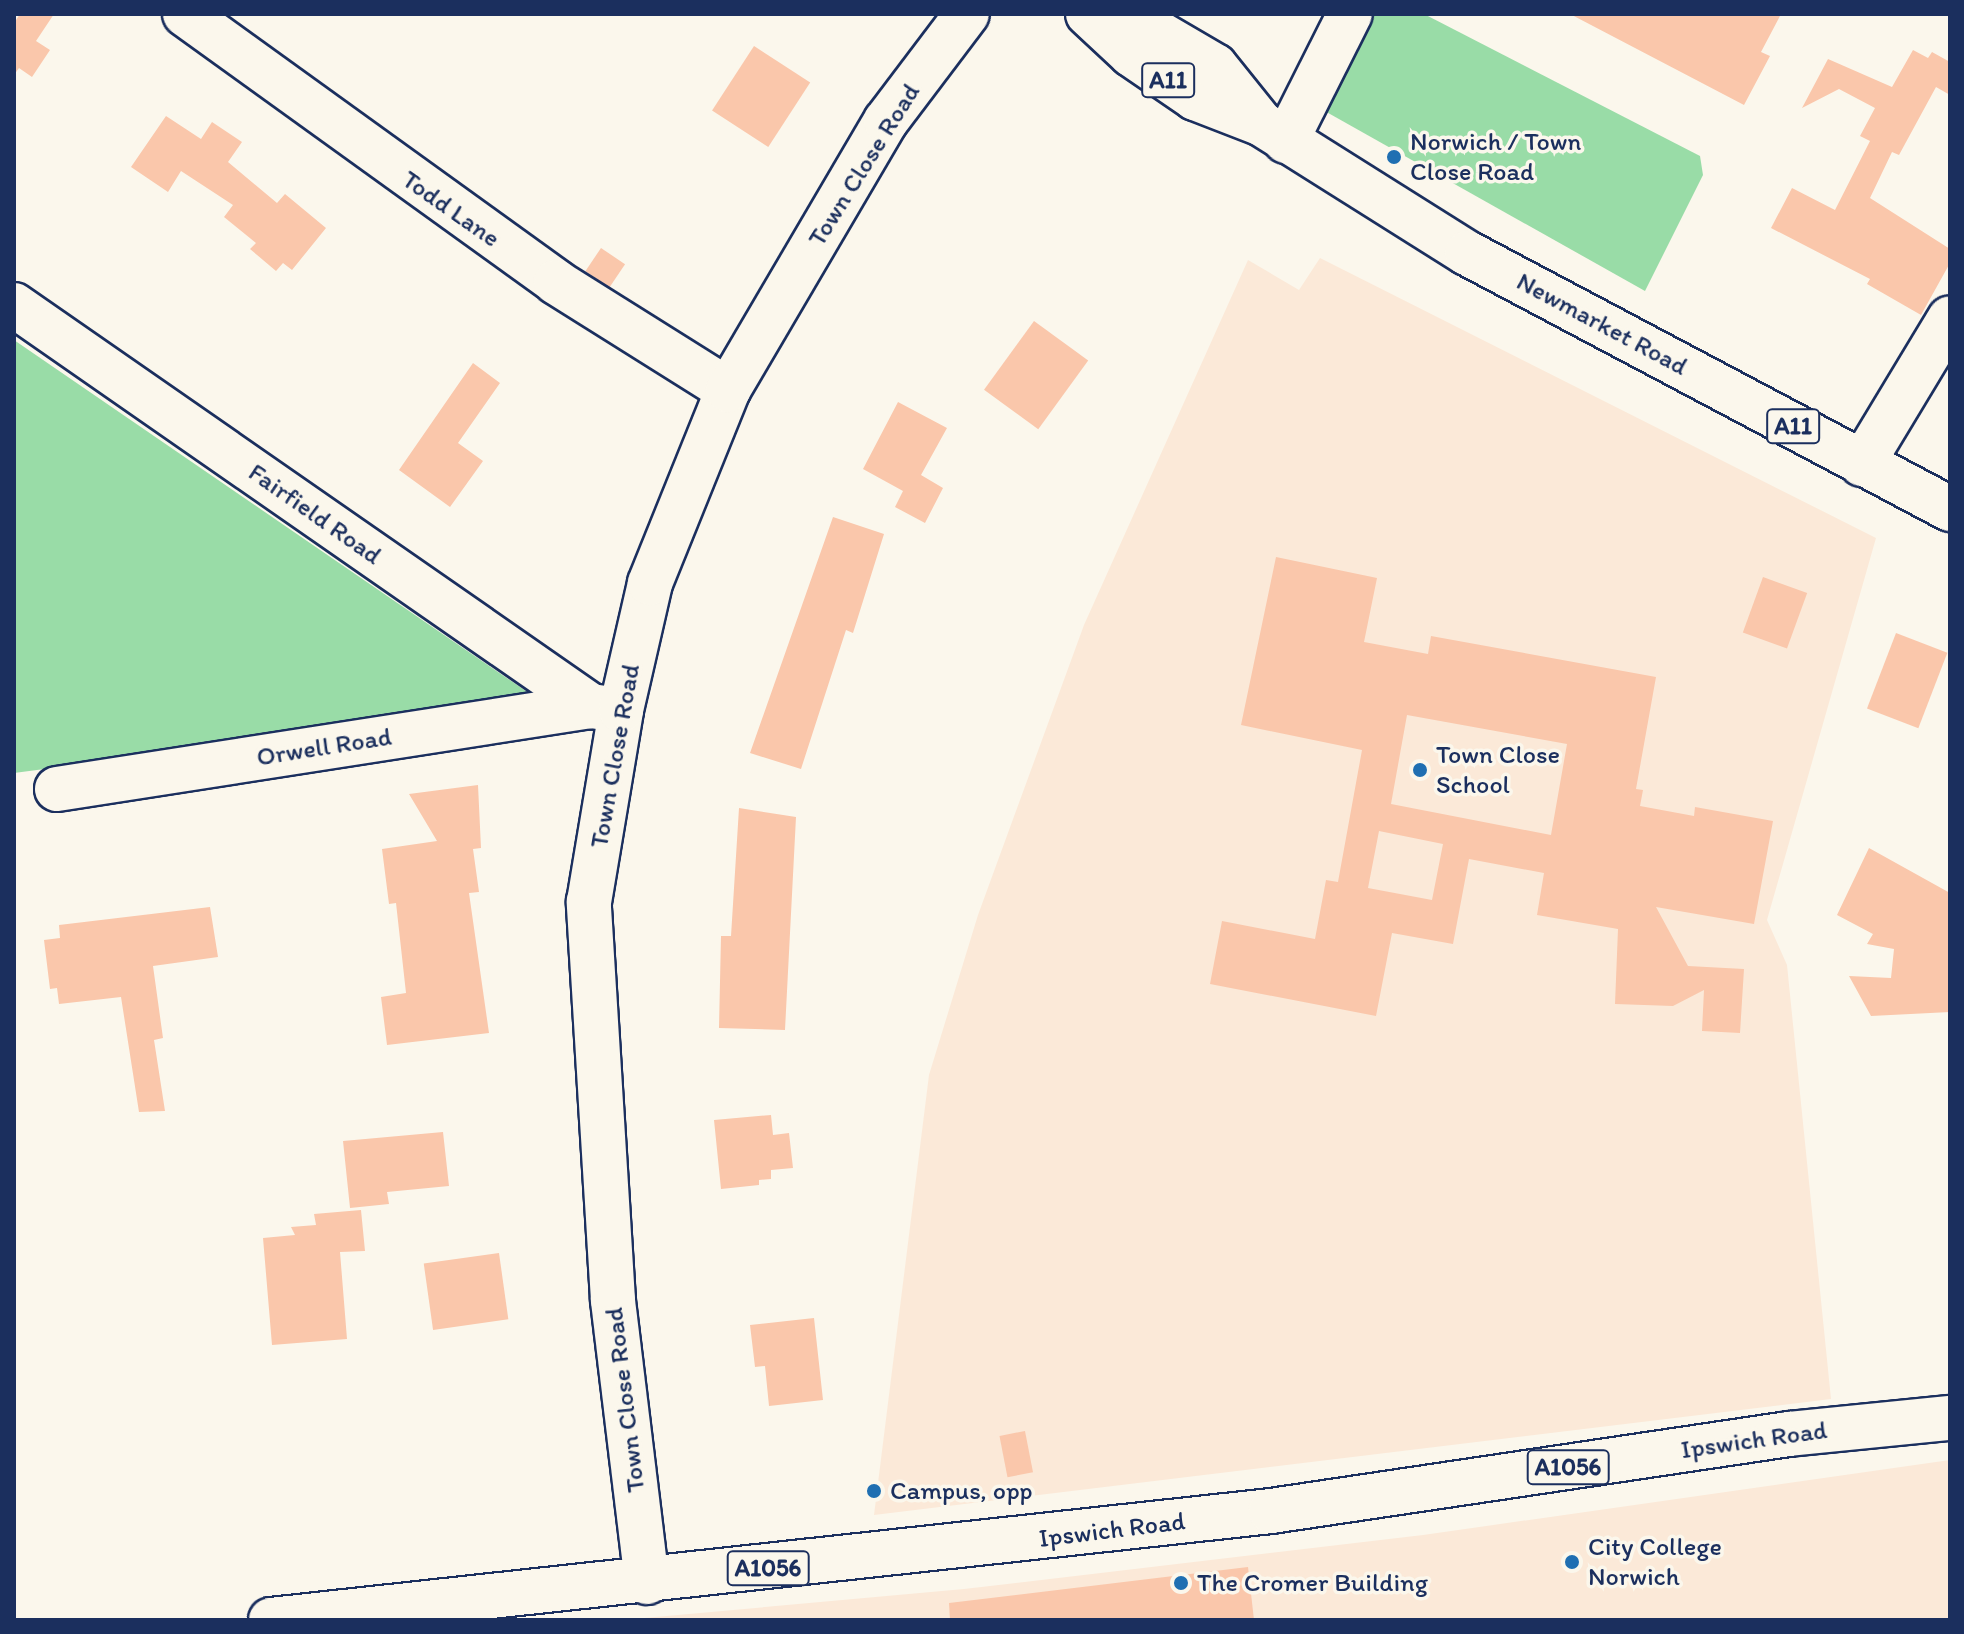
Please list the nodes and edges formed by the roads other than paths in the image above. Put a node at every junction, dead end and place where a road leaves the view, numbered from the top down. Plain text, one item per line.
1 (185, 14) edge
2 (967, 14) edge
3 (1088, 14) edge
4 (1126, 14) edge
5 (1350, 14) edge
6 (1274, 133) junction
7 (14, 305) edge
8 (1950, 318) edge
9 (728, 390) junction
10 (1862, 464) junction
11 (1950, 509) edge
12 (606, 708) junction
13 (57, 789) dead end
14 (1950, 1418) edge
15 (647, 1582) junction
16 (327, 1617) edge
17 (271, 1620) edge

1 - 9 street, Todd Lane
2 - 9 street, Town Close Road
3 - 6 street, Newmarket Road / A11
4 - 6 street, Newmarket Road / A11
5 - 6 street
6 - 10 street, Newmarket Road / A11
7 - 12 street, Fairfield Road
8 - 10 street
9 - 12 street, Town Close Road
10 - 11 street, Newmarket Road / A11
12 - 13 street, Orwell Road
12 - 15 street, Town Close Road
14 - 15 street, Ipswich Road / A1056
15 - 16 street, Ipswich Road / A1056
16 - 17 street, Ipswich Road / A1056

